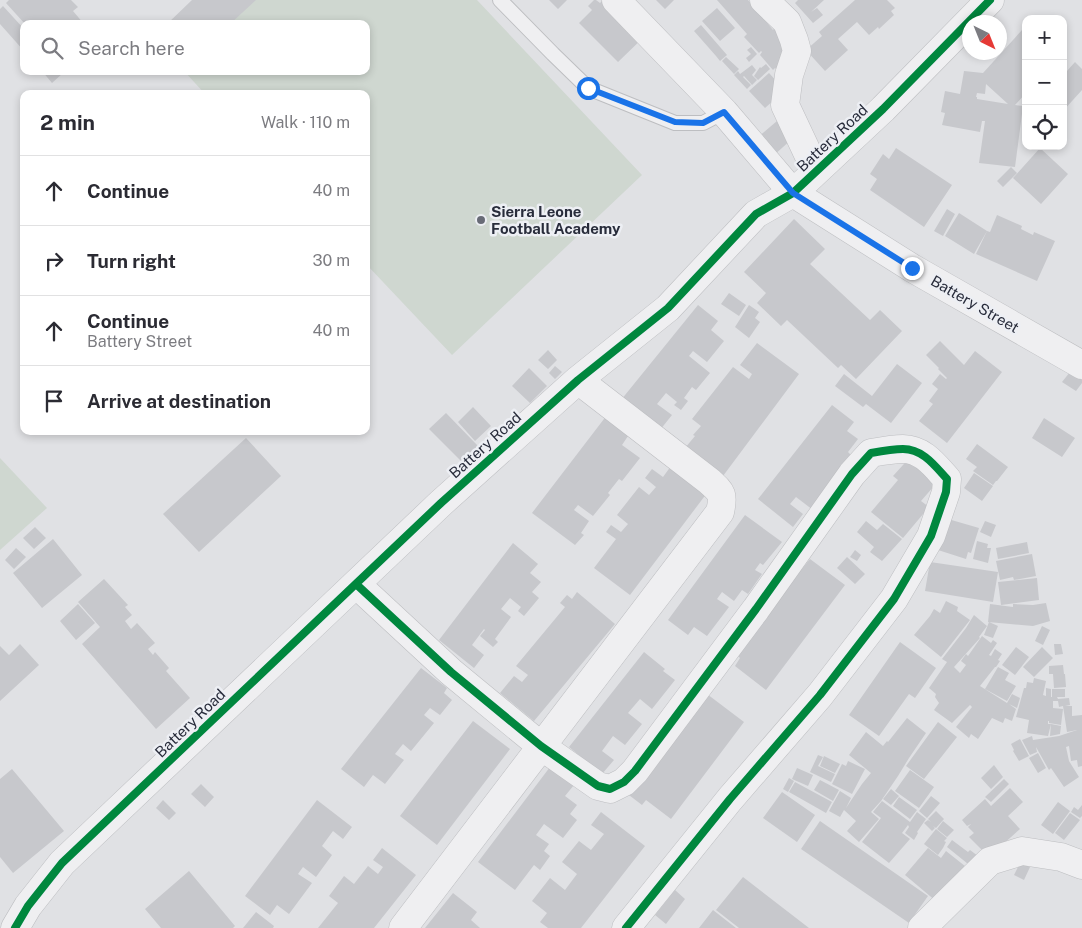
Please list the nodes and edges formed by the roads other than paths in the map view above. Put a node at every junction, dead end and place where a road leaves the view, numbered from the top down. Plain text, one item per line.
1 (500, 0) edge
2 (616, 0) edge
3 (764, 0) edge
4 (990, 0) edge
5 (724, 112) junction
6 (816, 171) junction
7 (793, 193) junction
8 (1082, 365) edge
9 (578, 380) junction
10 (356, 584) junction
11 (540, 746) junction
12 (1082, 865) edge
13 (15, 928) edge
14 (403, 928) edge
15 (626, 928) edge
16 (922, 928) edge

1 - 5 lane
2 - 5 street, Battery Street
3 - 6 street
4 - 6 street, Battery Road
5 - 7 street, Battery Street
6 - 7 street, Battery Road
7 - 8 street, Battery Street
7 - 9 street, Battery Road
9 - 10 street, Battery Road
9 - 11 street
10 - 11 street
10 - 13 street, Battery Road
11 - 14 street
11 - 15 street
12 - 16 street

